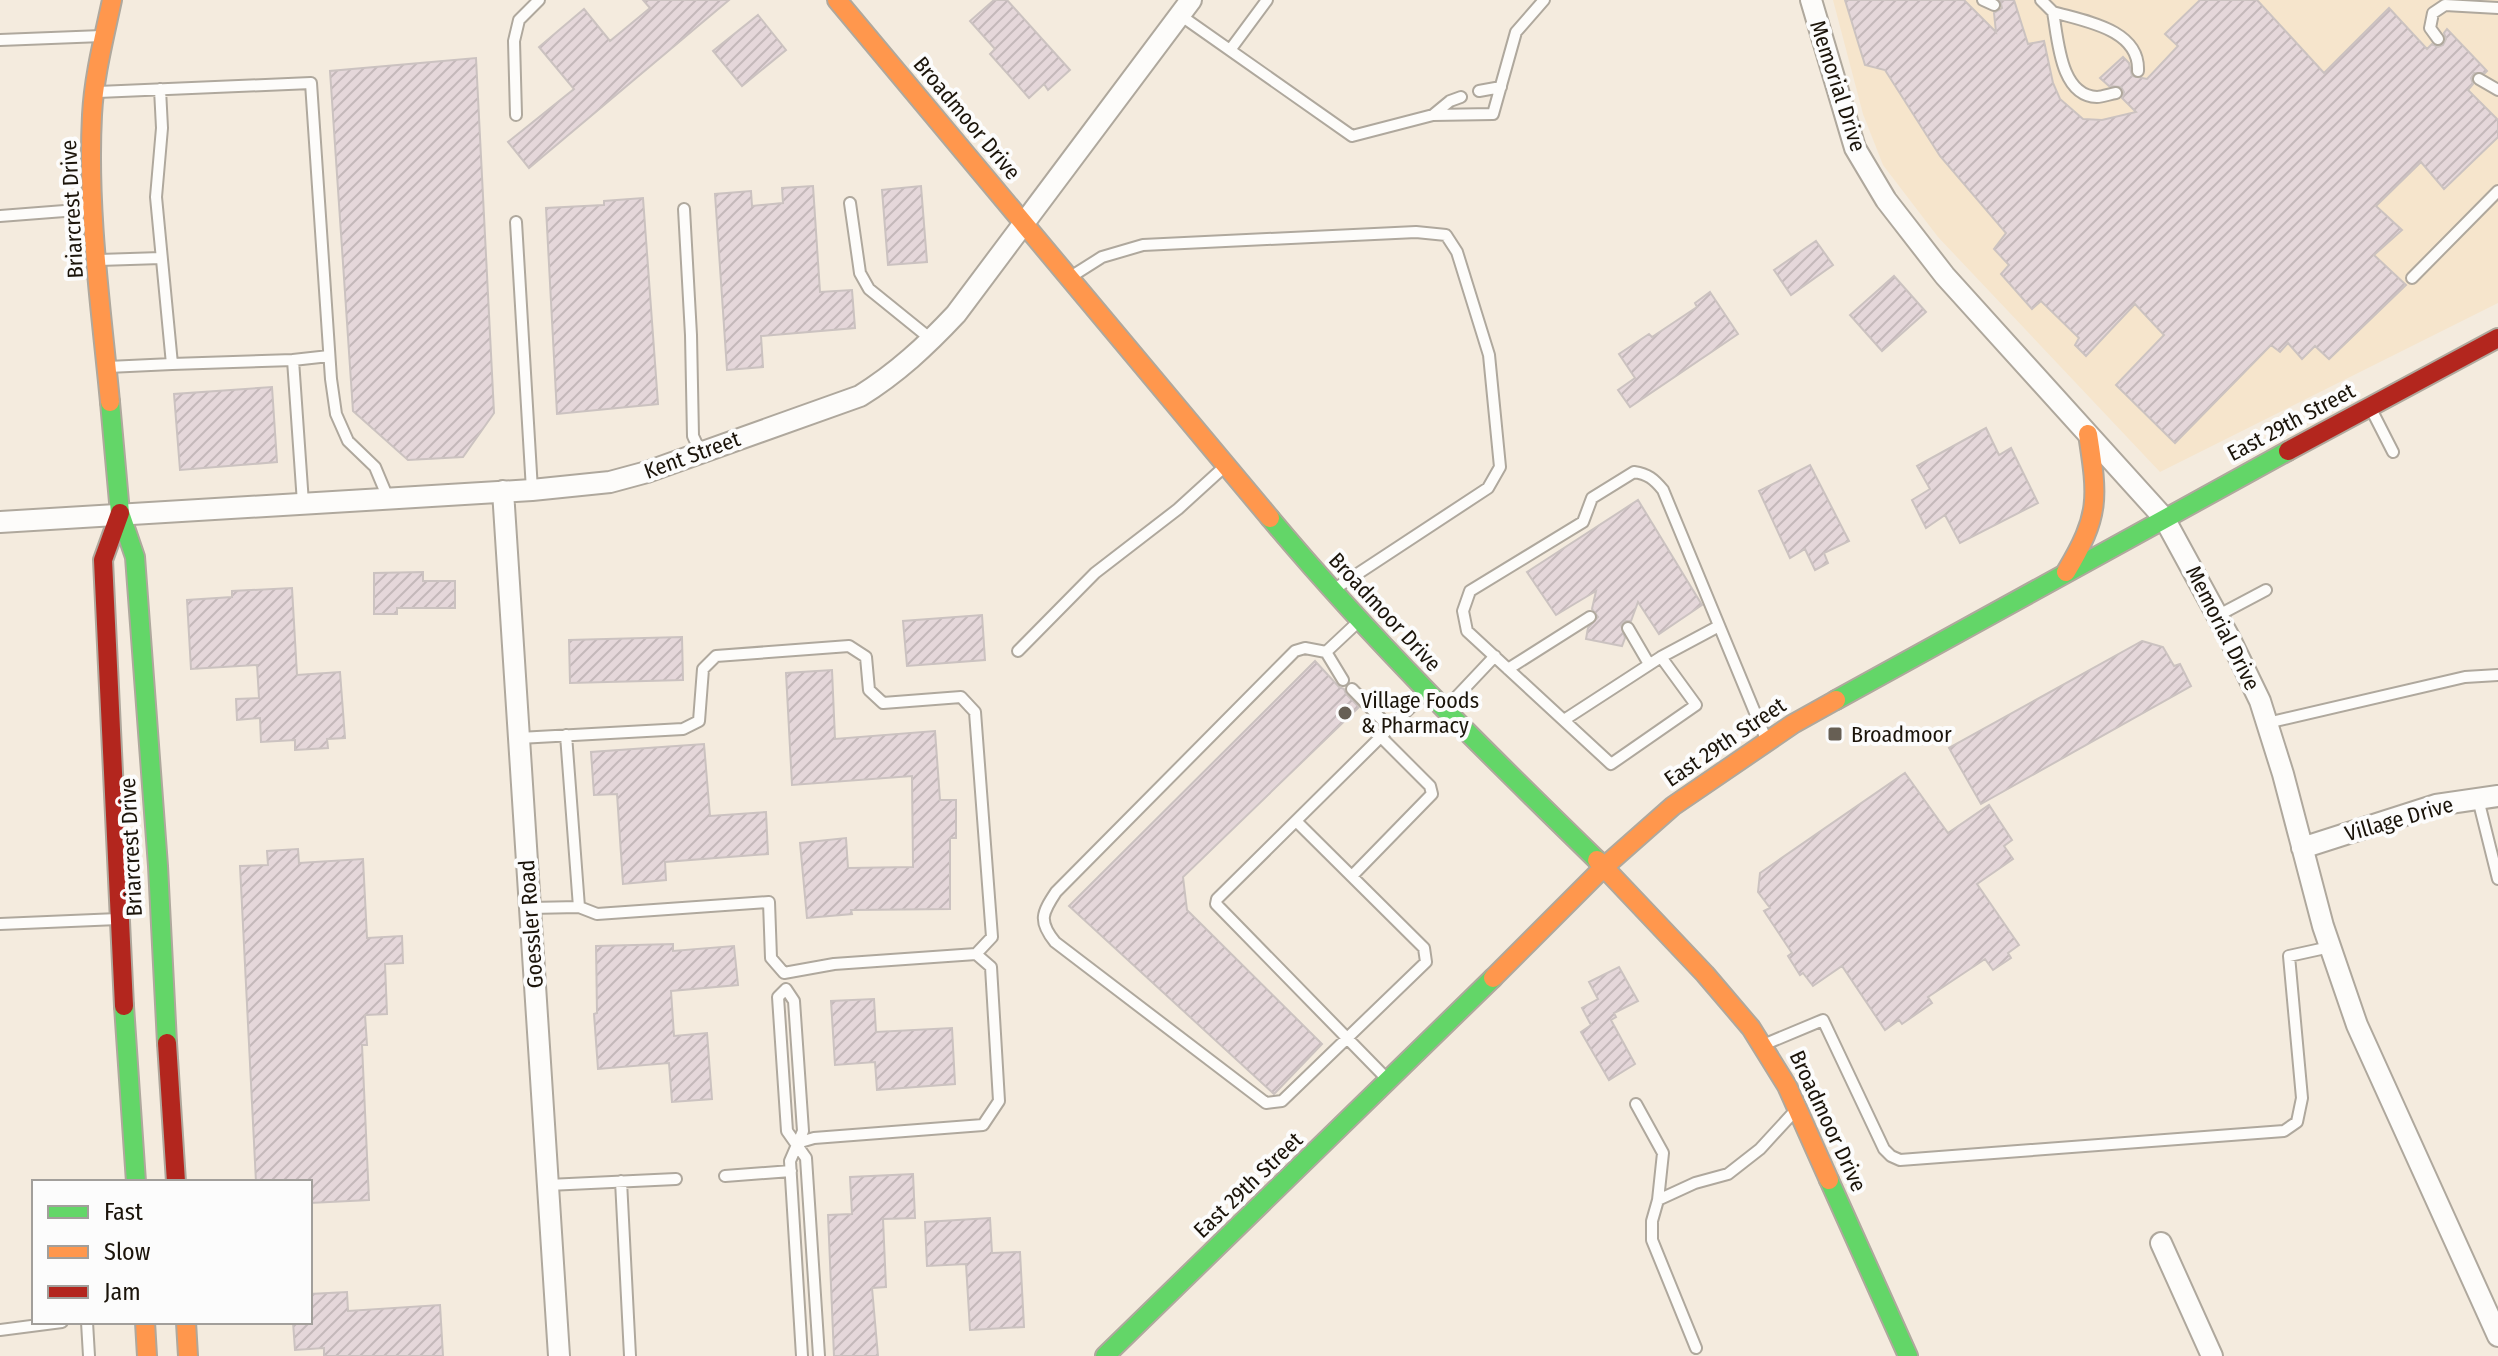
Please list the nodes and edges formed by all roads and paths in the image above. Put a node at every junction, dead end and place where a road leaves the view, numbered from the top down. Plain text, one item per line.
1 (112, 0) edge
2 (539, 0) edge
3 (837, 0) edge
4 (1267, 0) edge
5 (1544, 0) edge
6 (1811, 0) edge
7 (2041, 0) edge
8 (1186, 7) edge
9 (2498, 8) edge
10 (2053, 12) junction
11 (104, 36) junction
12 (2438, 39) dead end
13 (0, 40) edge
14 (1230, 50) junction
15 (2138, 71) dead end
16 (2479, 79) dead end
17 (1501, 87) junction
18 (160, 89) junction
19 (2498, 90) edge
20 (1479, 91) dead end
21 (95, 92) junction
22 (2116, 93) dead end
23 (1461, 97) dead end
24 (516, 115) dead end
25 (1433, 115) junction
26 (2498, 191) edge
27 (850, 203) dead end
28 (92, 209) junction
29 (684, 209) dead end
30 (0, 216) edge
31 (516, 222) dead end
32 (1024, 224) junction
33 (161, 258) junction
34 (97, 260) junction
35 (1069, 278) junction
36 (2412, 278) dead end
37 (2498, 338) edge
38 (932, 340) junction
39 (329, 356) junction
40 (293, 360) junction
41 (172, 364) junction
42 (106, 367) junction
43 (2370, 407) junction
44 (2088, 434) junction
45 (2393, 452) dead end
46 (701, 453) junction
47 (1225, 466) junction
48 (532, 490) junction
49 (503, 491) junction
50 (388, 498) junction
51 (303, 503) junction
52 (120, 513) junction
53 (2164, 518) junction
54 (0, 522) edge
55 (2066, 572) junction
56 (2266, 590) dead end
57 (1331, 591) junction
58 (2217, 616) junction
59 (1590, 617) dead end
60 (1360, 620) junction
61 (1719, 626) junction
62 (1628, 628) dead end
63 (1018, 651) dead end
64 (1326, 652) junction
65 (1495, 656) junction
66 (1661, 657) junction
67 (1649, 664) junction
68 (1508, 669) junction
69 (2498, 675) edge
70 (1343, 680) dead end
71 (1352, 689) dead end
72 (1426, 691) junction
73 (1444, 711) junction
74 (1564, 720) junction
75 (2267, 723) junction
76 (1390, 728) junction
77 (566, 735) junction
78 (1381, 737) junction
79 (519, 738) junction
80 (1767, 741) junction
81 (2488, 798) edge
82 (1296, 821) junction
83 (2302, 848) junction
84 (1604, 867) junction
85 (1352, 876) junction
86 (2498, 879) edge
87 (579, 907) junction
88 (530, 908) junction
89 (118, 919) junction
90 (0, 924) edge
91 (2330, 947) junction
92 (976, 954) junction
93 (784, 973) junction
94 (786, 989) junction
95 (1348, 1040) junction
96 (1763, 1045) junction
97 (1389, 1081) junction
98 (1636, 1104) dead end
99 (1798, 1108) junction
100 (797, 1143) junction
101 (791, 1171) junction
102 (725, 1176) dead end
103 (676, 1179) dead end
104 (136, 1180) edge
105 (176, 1180) edge
106 (621, 1181) junction
107 (548, 1185) junction
108 (1658, 1200) junction
109 (2161, 1243) dead end
110 (46, 1324) edge
111 (87, 1324) edge
112 (145, 1324) edge
113 (186, 1324) edge
114 (0, 1330) edge
115 (2498, 1336) edge
116 (1696, 1348) dead end
117 (89, 1356) edge
118 (147, 1356) edge
119 (188, 1356) edge
120 (559, 1356) edge
121 (630, 1356) edge
122 (802, 1356) edge
123 (819, 1356) edge
124 (1105, 1356) edge
125 (1908, 1356) edge
126 (2212, 1356) edge

1 - 11 main road, Briarcrest Drive
2 - 24 lane
3 - 32 main road, Broadmoor Drive
4 - 14 lane
5 - 17 lane
6 - 44 street, Memorial Drive
7 - 10 lane
8 - 14 lane
8 - 32 street, Kent Street
9 - 12 lane
10 - 15 lane
10 - 22 lane
11 - 13 lane
11 - 21 main road, Briarcrest Drive
14 - 25 lane
16 - 19 lane
17 - 20 lane
17 - 25 lane
18 - 21 lane
18 - 33 lane
18 - 39 lane
21 - 28 main road, Briarcrest Drive
23 - 25 lane
26 - 36 lane
27 - 38 lane
28 - 30 lane
28 - 34 main road, Briarcrest Drive
29 - 46 lane
31 - 48 lane
32 - 35 main road, Broadmoor Drive
32 - 38 street, Kent Street
33 - 34 lane
33 - 41 lane
34 - 42 main road, Briarcrest Drive
35 - 47 main road, Broadmoor Drive
35 - 57 lane
37 - 43 main road, East 29th Street
38 - 46 street, Kent Street
39 - 40 lane
39 - 50 lane
40 - 41 lane
40 - 51 lane
41 - 42 lane
42 - 52 main road, Briarcrest Drive
43 - 45 lane
43 - 53 main road, East 29th Street
44 - 53 street, Memorial Drive
44 - 55 main road
46 - 48 street, Kent Street
47 - 57 main road, Broadmoor Drive
47 - 63 lane
48 - 49 street, Kent Street
49 - 50 street, Kent Street
49 - 79 street, Goessler Road
50 - 51 street, Kent Street
51 - 52 street, Kent Street
52 - 54 street, Kent Street
52 - 89 main road, Briarcrest Drive
52 - 105 main road, Briarcrest Drive
53 - 55 main road, East 29th Street
53 - 58 street, Memorial Drive
55 - 80 main road, East 29th Street
56 - 58 lane
57 - 60 main road, Broadmoor Drive
58 - 75 street, Memorial Drive
59 - 68 lane
60 - 64 lane
60 - 72 main road, Broadmoor Drive
61 - 65 lane
61 - 66 lane
61 - 80 lane
62 - 67 lane
64 - 70 lane
64 - 95 lane
65 - 68 lane
65 - 73 lane
66 - 67 lane
66 - 74 lane
67 - 74 lane
68 - 74 lane
69 - 75 lane
71 - 76 lane
72 - 73 main road, Broadmoor Drive
72 - 76 lane
73 - 84 main road, Broadmoor Drive
75 - 83 street, Memorial Drive
76 - 78 lane
77 - 79 lane
77 - 87 lane
77 - 92 lane
78 - 82 lane
78 - 85 lane
79 - 88 street, Goessler Road
80 - 84 main road, East 29th Street
81 - 83 street, Village Drive
81 - 86 lane
82 - 85 lane
82 - 95 lane
83 - 91 street, Memorial Drive
84 - 96 main road, Broadmoor Drive
84 - 97 main road, East 29th Street
85 - 95 lane
87 - 88 lane
87 - 93 lane
88 - 107 street, Goessler Road
89 - 90 lane
89 - 104 main road, Briarcrest Drive
91 - 96 lane
91 - 115 street, Memorial Drive
92 - 93 lane
92 - 100 lane
93 - 94 lane
94 - 100 lane
94 - 100 lane
95 - 97 lane
96 - 99 main road, Broadmoor Drive
97 - 124 main road, East 29th Street
98 - 108 lane
99 - 108 lane
99 - 125 main road, Broadmoor Drive
100 - 101 lane
100 - 123 lane
101 - 102 lane
101 - 122 lane
103 - 106 lane
106 - 107 lane
106 - 121 lane
107 - 120 street, Goessler Road
108 - 116 lane
109 - 126 street
110 - 114 lane
111 - 117 lane
112 - 118 main road
113 - 119 main road

